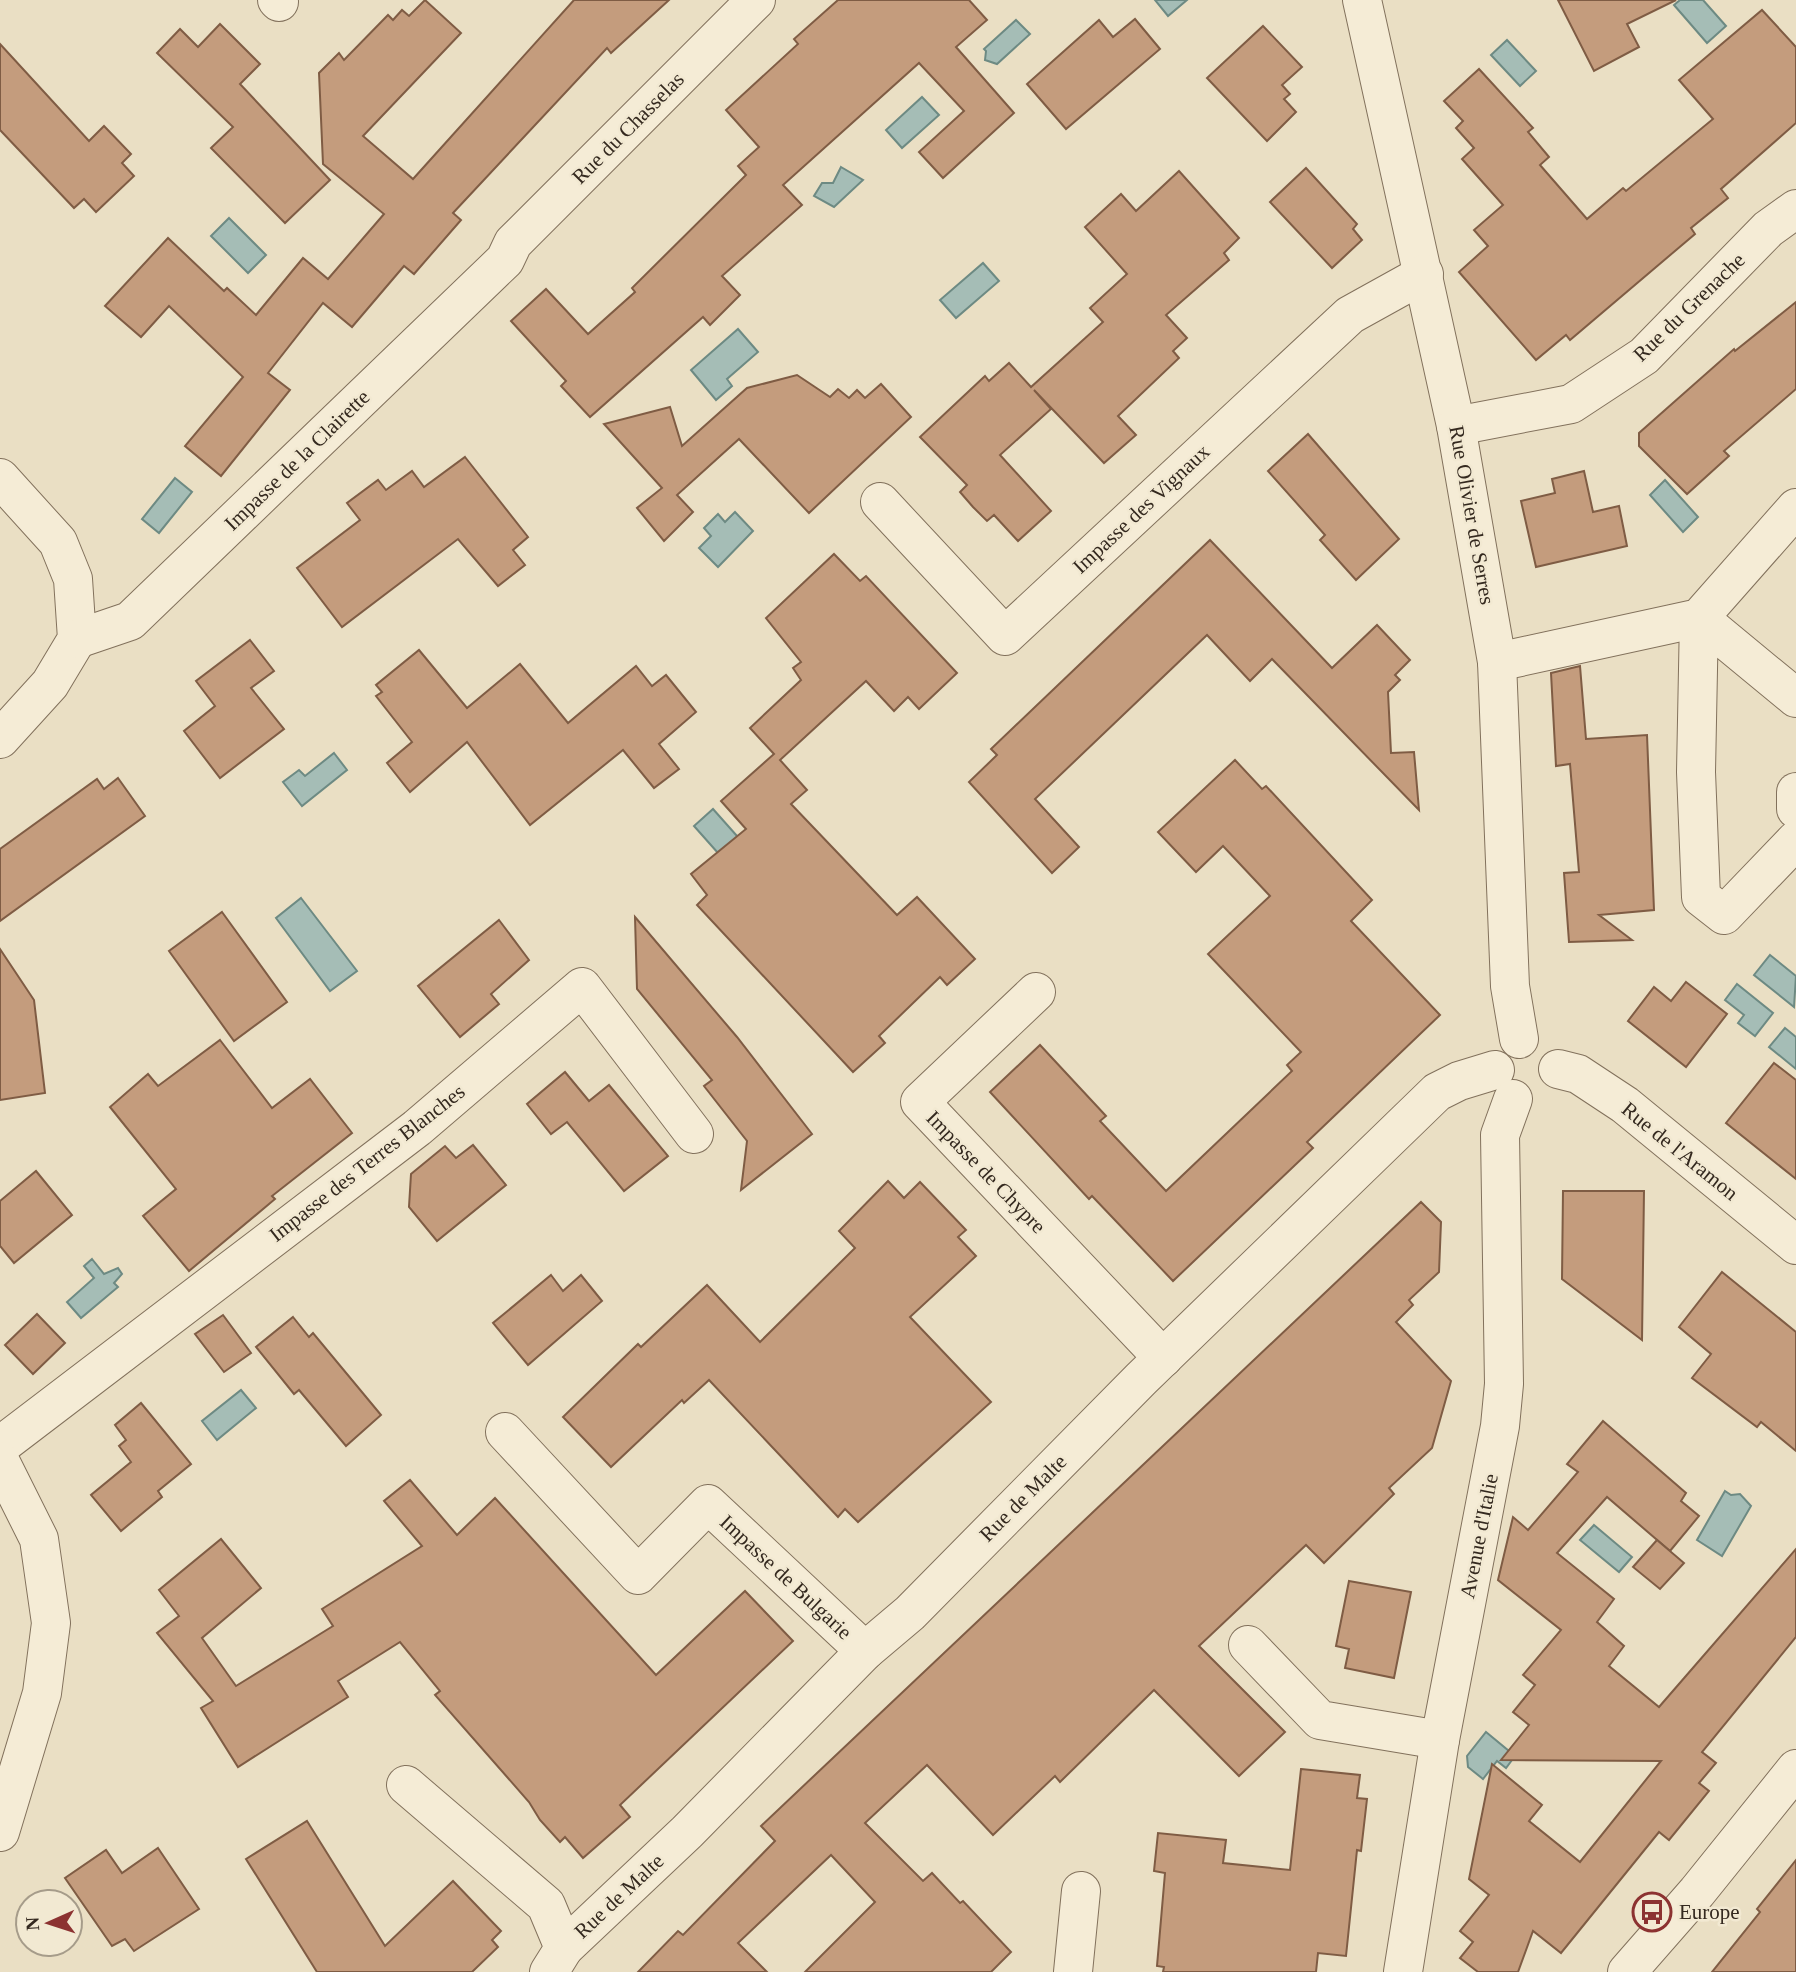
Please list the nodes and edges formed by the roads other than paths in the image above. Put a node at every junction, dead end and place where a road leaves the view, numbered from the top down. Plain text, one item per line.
1 (756, 0) edge
2 (1362, 0) edge
3 (1796, 209) edge
4 (505, 260) joint
5 (1424, 274) junction
6 (1455, 426) junction
7 (0, 478) edge
8 (880, 502) dead end
9 (1796, 508) edge
10 (1699, 618) junction
11 (77, 639) junction
12 (1497, 662) junction
13 (1796, 698) edge
14 (0, 739) edge
15 (1796, 792) edge
16 (1796, 809) edge
17 (1796, 839) edge
18 (1028, 999) dead end
19 (1519, 1039) junction
20 (1558, 1069) junction
21 (1504, 1085) junction
22 (694, 1134) dead end
23 (1796, 1245) edge
24 (1163, 1358) junction
25 (505, 1432) dead end
26 (0, 1446) edge
27 (0, 1461) edge
28 (1248, 1645) dead end
29 (865, 1651) junction
30 (1440, 1740) junction
31 (1796, 1769) edge
32 (406, 1785) dead end
33 (0, 1832) edge
34 (1081, 1891) dead end
35 (557, 1960) edge
36 (1073, 1972) edge
37 (1404, 1972) edge
38 (1628, 1972) edge

1 - 4 street, Rue du Chasselas
2 - 5 street, Rue Olivier de Serres
3 - 6 street, Rue du Grenache
4 - 11 street, Impasse de la Clairette
5 - 6 street, Rue Olivier de Serres
5 - 8 street, Impasse des Vignaux
6 - 12 street, Rue Olivier de Serres
7 - 11 street
9 - 10 street
10 - 12 street
10 - 13 street
10 - 17 street
11 - 14 street
12 - 19 street, Rue Olivier de Serres
15 - 16 street
18 - 24 street, Impasse de Chypre
19 - 20 street
19 - 21 street
20 - 21 street
20 - 23 street, Rue de l'Aramon
21 - 24 street, Rue de Malte
21 - 30 street, Avenue d'Italie
22 - 26 street, Impasse des Terres Blanches
24 - 29 street, Rue de Malte
25 - 29 street, Impasse de Bulgarie
27 - 33 street
28 - 30 street
29 - 35 street, Rue de Malte
30 - 37 street, Avenue d'Italie
31 - 38 street
32 - 35 street
34 - 36 street

